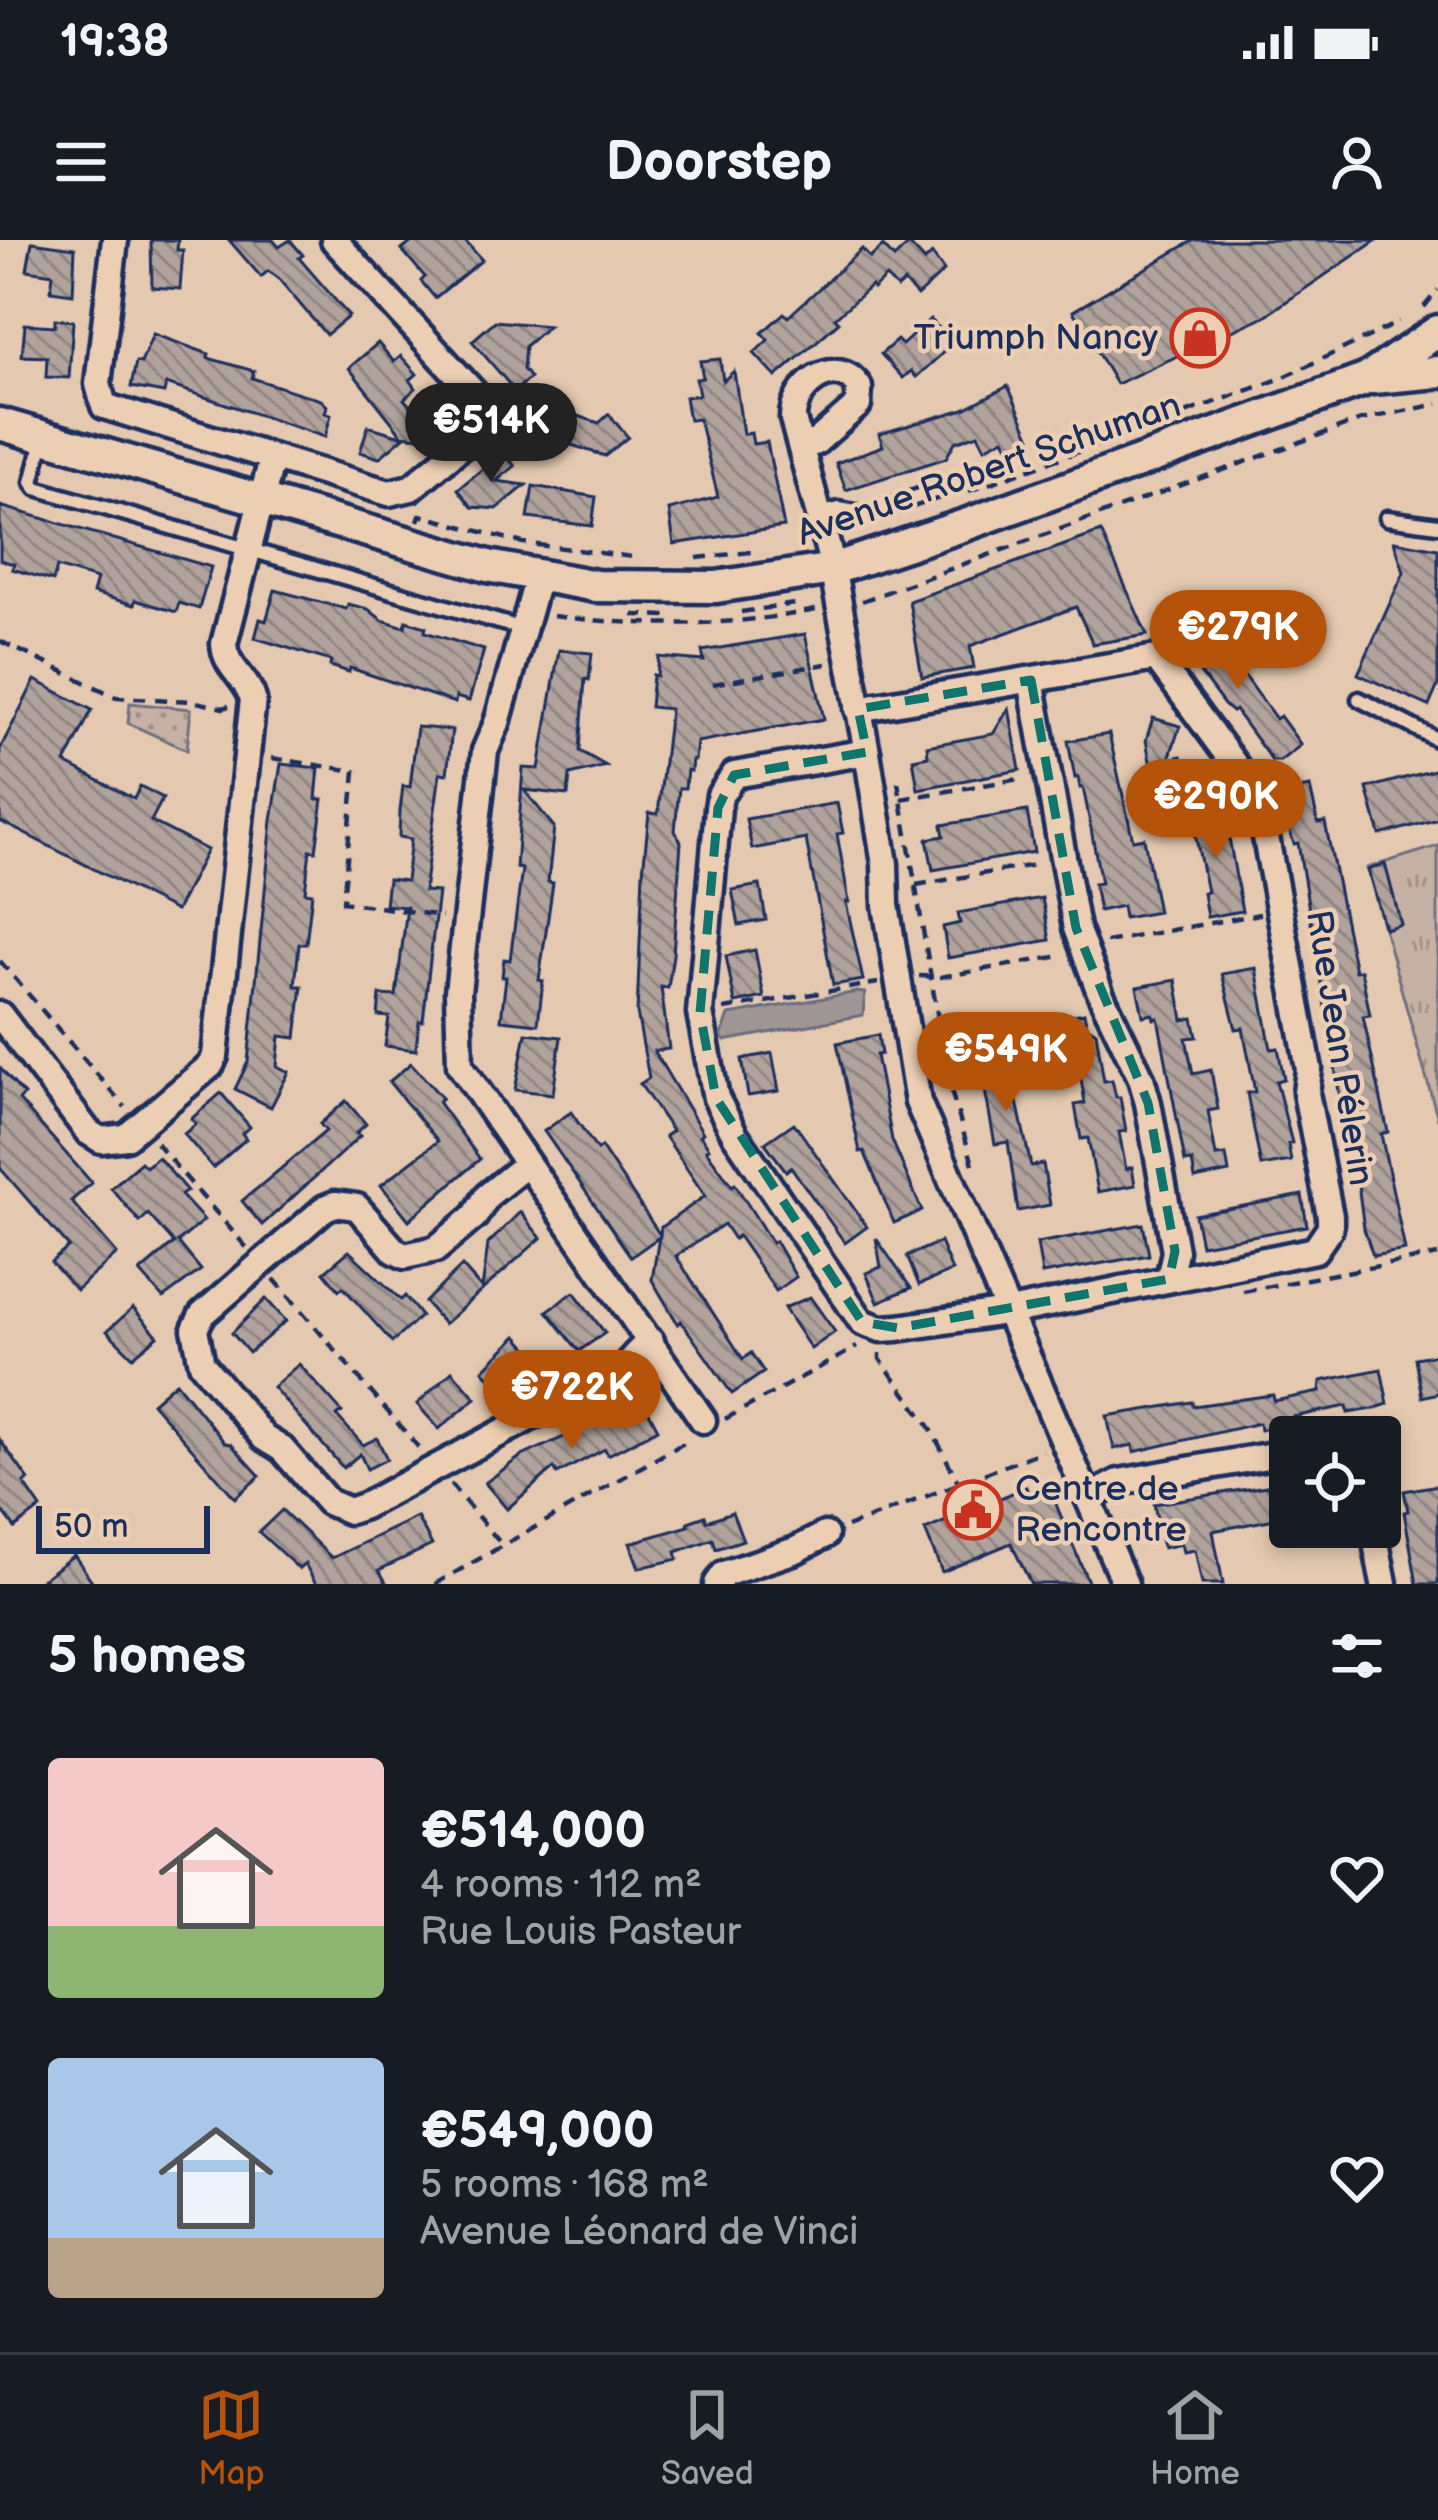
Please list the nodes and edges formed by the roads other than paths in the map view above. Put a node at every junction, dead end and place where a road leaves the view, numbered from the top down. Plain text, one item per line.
1 (116, 240) edge
2 (334, 240) edge
3 (1429, 321) edge
4 (1438, 372) edge
5 (1367, 379) junction
6 (0, 424) edge
7 (44, 436) junction
8 (802, 443) dead end
9 (272, 459) junction
10 (955, 484) dead end
11 (261, 500) junction
12 (819, 514) junction
13 (1388, 518) dead end
14 (1438, 525) edge
15 (247, 549) junction
16 (847, 592) junction
17 (531, 605) junction
18 (1031, 680) junction
19 (1359, 699) dead end
20 (858, 709) junction
21 (1438, 740) edge
22 (867, 752) junction
23 (0, 1016) edge
24 (526, 1164) junction
25 (1169, 1279) junction
26 (1006, 1311) junction
27 (651, 1341) junction
28 (700, 1429) road end
29 (1269, 1457) edge
30 (1088, 1498) junction
31 (824, 1535) road end
32 (1377, 1548) edge
33 (717, 1584) edge
34 (1125, 1584) edge
35 (1384, 1584) edge

1 - 9 street
2 - 9 street
3 - 5 street, Avenue Robert Schuman
4 - 5 street, Avenue Robert Schuman
5 - 16 street, Avenue Robert Schuman
6 - 7 street, Avenue Robert Schuman
7 - 11 street, Avenue Robert Schuman
7 - 15 lane
8 - 12 street
9 - 11 street
10 - 12 lane
11 - 15 street
11 - 17 street, Avenue Robert Schuman
12 - 16 street
13 - 14 lane
15 - 17 lane
15 - 23 street
16 - 17 street, Avenue Robert Schuman
16 - 20 street
17 - 24 street
18 - 20 street, Rue Jean Pélerin
18 - 25 street
18 - 25 street, Rue Jean Pélerin
19 - 21 lane
20 - 22 street
22 - 26 street
22 - 26 street, Rue Jean Pélerin
24 - 27 street
24 - 27 street
25 - 26 street, Rue Jean Pélerin
26 - 30 street
27 - 28 street
29 - 30 street
30 - 34 street
31 - 33 street
32 - 35 street

